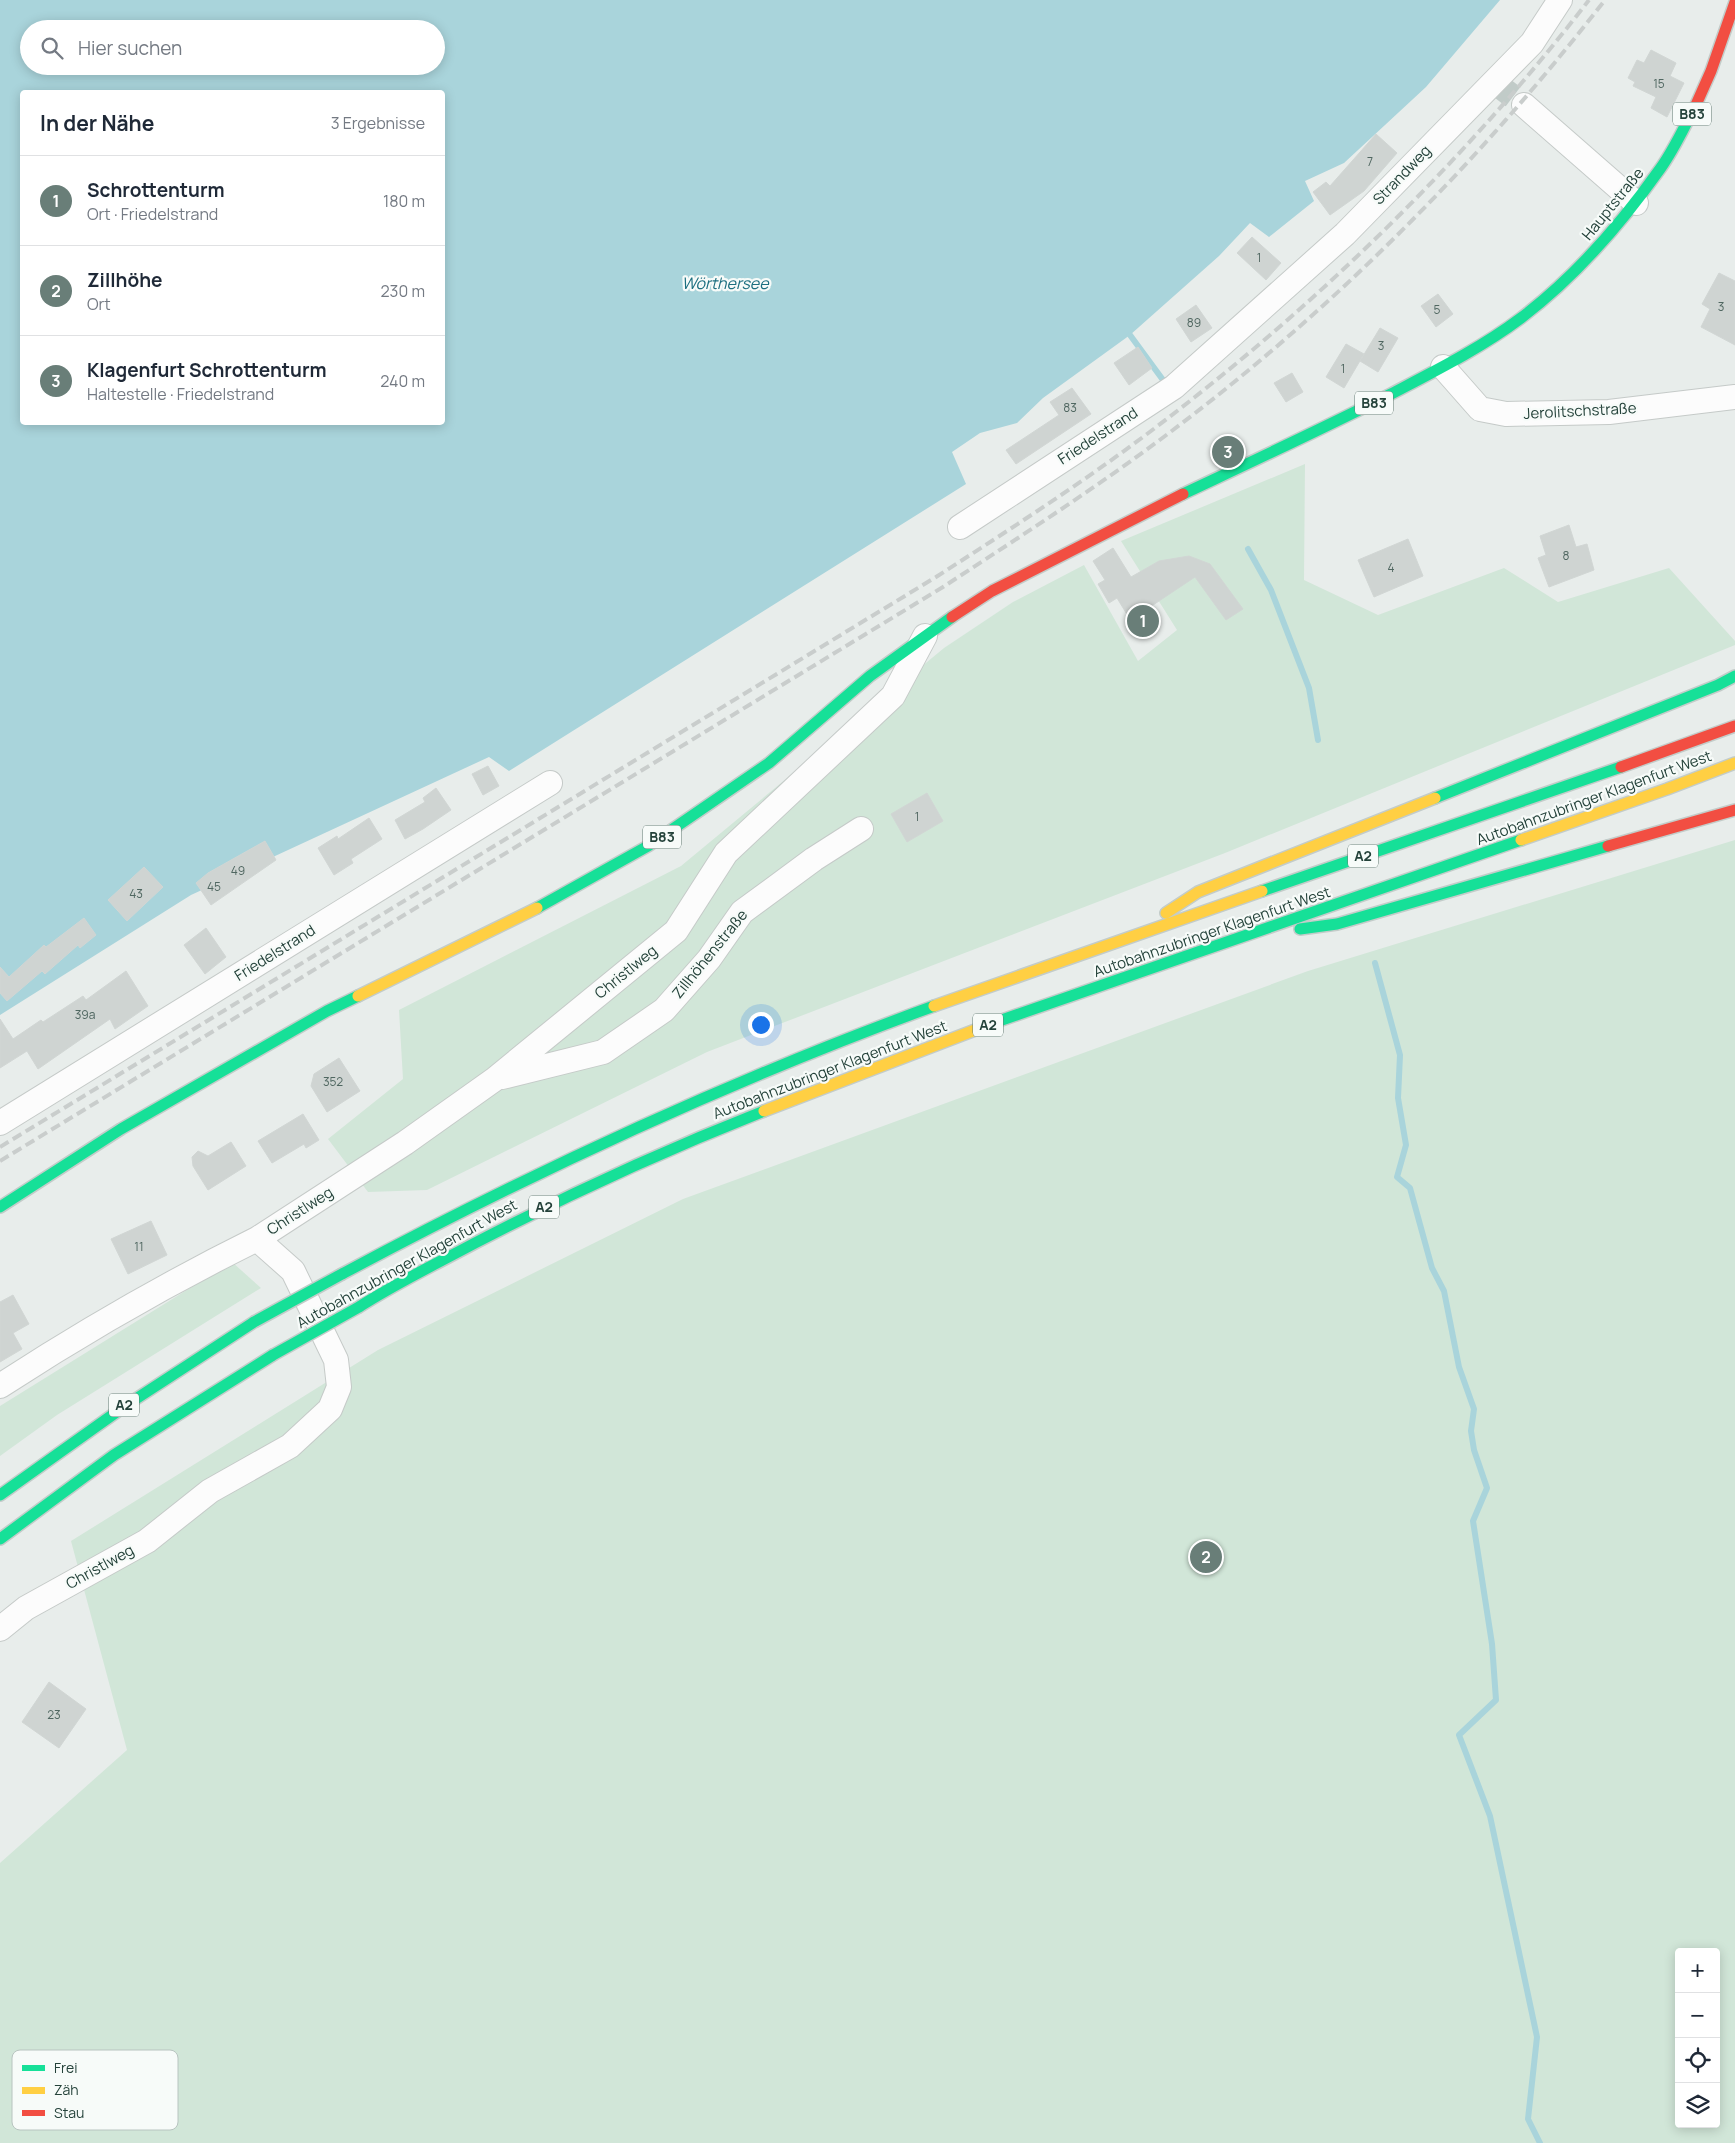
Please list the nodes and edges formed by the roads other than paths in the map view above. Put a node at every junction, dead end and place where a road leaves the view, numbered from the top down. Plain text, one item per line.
1 (1560, 0) edge
2 (1735, 2) edge
3 (1524, 105) tunnel mouth
4 (1636, 202) junction
5 (1230, 337) joint
6 (1443, 367) junction
7 (1735, 396) edge
8 (960, 527) dead end
9 (926, 634) junction
10 (1735, 676) edge
11 (1735, 726) edge
12 (1735, 763) edge
13 (550, 783) dead end
14 (1735, 810) edge
15 (861, 829) dead end
16 (1130, 937) junction
17 (1242, 937) junction
18 (495, 1079) junction
19 (0, 1123) edge
20 (0, 1207) edge
21 (257, 1239) junction
22 (0, 1386) edge
23 (0, 1496) edge
24 (0, 1539) edge
25 (0, 1629) edge

1 - 5 street, Strandweg
2 - 4 main road, Hauptstraße / B83
3 - 4 street
4 - 6 main road, Hauptstraße / B83
5 - 8 street, Friedelstrand
6 - 7 street, Jerolitschstraße
6 - 9 main road, B83
9 - 18 street, Christlweg
9 - 20 main road, B83
10 - 16 main road
11 - 16 main road, Autobahnzubringer Klagenfurt West / A2
12 - 17 main road, Autobahnzubringer Klagenfurt West / A2
13 - 19 street, Friedelstrand
14 - 17 main road
15 - 18 street, Zillhöhenstraße
16 - 23 main road, Autobahnzubringer Klagenfurt West / A2, bridge
17 - 24 main road, Autobahnzubringer Klagenfurt West / A2, bridge
18 - 21 street, Christlweg
21 - 22 street, Christlweg
21 - 25 street, Christlweg

